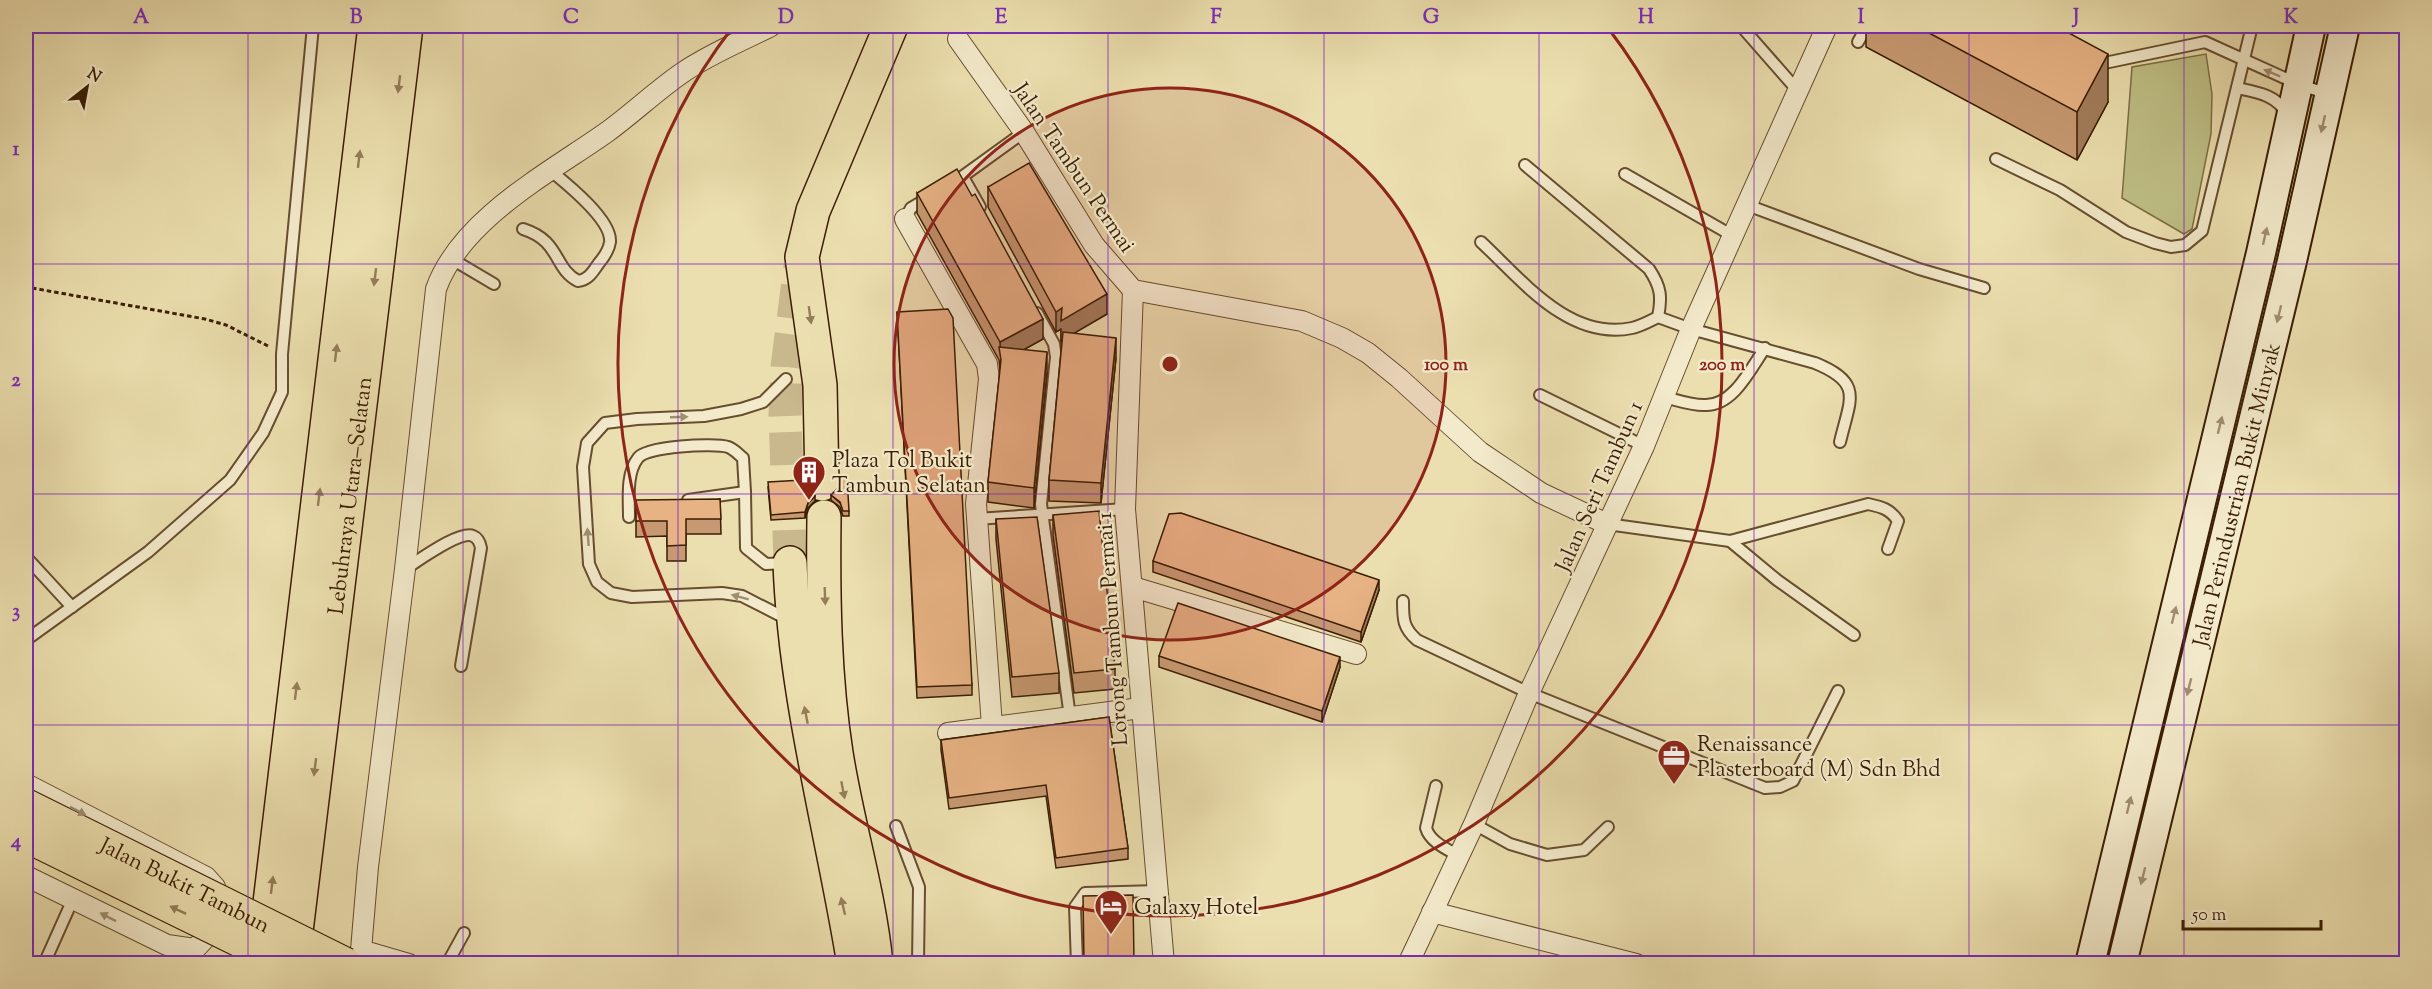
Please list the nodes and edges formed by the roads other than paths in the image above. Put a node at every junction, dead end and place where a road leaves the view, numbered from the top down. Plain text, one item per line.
1 (313, 26) edge
2 (362, 26) edge
3 (375, 26) edge
4 (406, 26) edge
5 (771, 26) edge
6 (891, 26) edge
7 (1741, 26) edge
8 (1827, 26) edge
9 (1867, 26) edge
10 (2252, 26) edge
11 (2311, 26) edge
12 (2345, 26) edge
13 (958, 39) dead end
14 (1858, 42) dead end
15 (2244, 61) junction
16 (2083, 68) edge
17 (2300, 85) junction
18 (2237, 87) junction
19 (1798, 91) junction
20 (2330, 94) junction
21 (364, 114) junction
22 (2291, 124) junction
23 (1024, 132) junction
24 (1996, 159) dead end
25 (1524, 165) dead end
26 (551, 171) junction
27 (1624, 174) dead end
28 (963, 177) junction
29 (1747, 205) junction
30 (905, 219) joint
31 (986, 219) edge
32 (523, 229) dead end
33 (1733, 236) junction
34 (1481, 242) dead end
35 (450, 258) junction
36 (494, 284) dead end
37 (1984, 288) dead end
38 (1133, 290) junction
39 (1031, 302) edge
40 (1658, 317) junction
41 (1690, 329) junction
42 (1765, 348) junction
43 (786, 379) dead end
44 (1540, 394) dead end
45 (1664, 397) junction
46 (1840, 442) dead end
47 (1644, 446) junction
48 (822, 484) dead end
49 (745, 492) junction
50 (679, 501) edge
51 (1125, 509) junction
52 (1043, 513) junction
53 (629, 517) dead end
54 (825, 517) dead end
55 (976, 519) junction
56 (1607, 524) junction
57 (1730, 542) junction
58 (1888, 549) dead end
59 (26, 557) edge
60 (807, 562) junction
61 (405, 569) junction
62 (1133, 587) junction
63 (1404, 602) dead end
64 (72, 607) junction
65 (792, 623) junction
66 (1854, 634) dead end
67 (26, 640) edge
68 (1356, 654) dead end
69 (461, 666) dead end
70 (1838, 691) dead end
71 (1529, 693) junction
72 (1141, 708) junction
73 (1070, 717) junction
74 (992, 726) junction
75 (948, 733) dead end
76 (26, 784) edge
77 (1436, 786) dead end
78 (26, 805) edge
79 (1474, 824) junction
80 (896, 826) dead end
81 (1608, 827) dead end
82 (26, 836) edge
83 (1459, 856) junction
84 (26, 876) edge
85 (1158, 891) junction
86 (73, 899) junction
87 (1432, 912) junction
88 (464, 933) dead end
89 (356, 959) edge
90 (44, 963) edge
91 (263, 963) edge
92 (287, 963) edge
93 (292, 963) edge
94 (409, 963) edge
95 (447, 963) edge
96 (854, 963) edge
97 (876, 963) edge
98 (918, 963) edge
99 (1077, 963) edge
100 (1164, 963) edge
101 (1408, 963) edge
102 (1636, 963) edge
103 (2090, 963) edge
104 (2122, 963) edge

1 - 64 lane
2 - 21 highway
3 - 21 highway, Lebuhraya Utara–Selatan
4 -> 93 highway, Lebuhraya Utara–Selatan
5 - 26 street
6 -> 48 highway
7 - 19 lane
8 - 19 street, Jalan Seri Tambun 1
9 - 14 lane
10 - 15 lane
11 - 17 main road, Jalan Perindustrian Bukit Minyak
12 - 20 main road, Jalan Perindustrian Bukit Minyak
13 - 23 street, Jalan Tambun Permai
15 - 16 lane
17 -> 15 lane
15 - 18 lane
17 - 20 lane
17 - 22 main road, Jalan Perindustrian Bukit Minyak
18 - 22 lane
18 - 24 lane
19 - 29 street, Jalan Seri Tambun 1
20 -> 104 main road, Jalan Perindustrian Bukit Minyak
91 -> 21 highway, Lebuhraya Utara–Selatan
103 -> 22 main road, Jalan Perindustrian Bukit Minyak
23 - 28 lane
23 - 38 street, Jalan Tambun Permai
25 - 40 lane
26 - 32 lane
26 - 35 street
27 - 33 lane
28 - 30 lane
28 - 31 lane
29 - 33 street, Jalan Seri Tambun 1
29 - 37 lane
30 - 55 street
33 - 41 street, Jalan Seri Tambun 1
34 - 40 lane
35 - 36 lane
35 - 61 street
38 - 51 street, Lorong Tambun Permai 1
38 - 56 street
39 - 52 lane
40 - 41 lane
41 - 42 lane
41 - 45 street, Jalan Seri Tambun 1
42 - 45 lane
42 - 46 lane
65 -> 43 lane
44 - 47 lane
45 - 47 street, Jalan Seri Tambun 1
47 - 56 street, Jalan Seri Tambun 1
49 - 50 lane
49 - 53 lane
49 - 60 lane
51 - 52 lane
51 - 62 street, Lorong Tambun Permai 1
52 - 55 lane
52 - 73 lane
54 - 60 highway
55 - 74 street
56 - 57 lane
56 - 71 street, Jalan Seri Tambun 1
57 - 58 lane
57 - 66 lane
59 - 64 lane
60 - 65 highway
60 -> 97 highway
61 - 69 lane
61 - 89 street
62 - 68 street
62 - 72 street, Lorong Tambun Permai 1
63 - 71 lane
64 - 67 lane
96 -> 65 highway
70 - 71 lane
71 - 79 street, Jalan Seri Tambun 1
72 - 73 street
72 - 85 street, Lorong Tambun Permai 1
73 - 74 street
74 - 75 street
76 -> 86 street
77 - 83 lane
78 - 89 main road, Jalan Bukit Tambun, bridge
79 - 81 lane
79 - 83 street, Jalan Seri Tambun 1
80 - 98 lane
92 -> 82 main road, Jalan Bukit Tambun, bridge
83 - 87 street, Jalan Seri Tambun 1
84 - 86 street
85 - 99 lane
85 - 100 street, Lorong Tambun Permai 1
86 - 90 lane
87 - 101 street, Jalan Seri Tambun 1
87 - 102 street
88 - 95 lane
89 - 94 street

